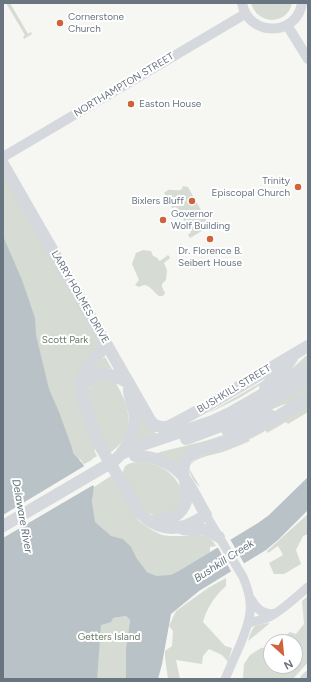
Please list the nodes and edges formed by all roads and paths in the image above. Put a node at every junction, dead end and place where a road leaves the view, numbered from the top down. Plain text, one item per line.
1 (242, 3) edge
2 (302, 3) edge
3 (245, 14) junction
4 (287, 25) junction
5 (308, 59) edge
6 (3, 157) edge
7 (3, 164) edge
8 (107, 345) junction
9 (308, 346) edge
10 (294, 354) junction
11 (308, 368) edge
12 (308, 378) edge
13 (130, 384) junction
14 (81, 392) junction
15 (304, 401) edge
16 (230, 413) junction
17 (158, 427) joint
18 (183, 440) junction
19 (135, 456) junction
20 (118, 457) junction
21 (185, 478) junction
22 (206, 515) junction
23 (148, 520) junction
24 (3, 526) edge
25 (176, 528) junction
26 (221, 540) junction
27 (308, 587) edge
28 (250, 598) junction
29 (275, 613) junction
30 (249, 623) junction
31 (308, 676) edge
32 (225, 679) edge
33 (305, 679) edge

1 - 3 main road
2 - 4 main road
3 - 4 main road
3 - 6 main road, NORTHAMPTON STREET
4 - 5 main road
7 - 8 highway, LARRY HOLMES DRIVE
8 - 13 highway, LARRY HOLMES DRIVE
8 - 14 highway
9 - 10 highway, BUSHKILL STREET
10 - 16 highway
10 - 17 highway, BUSHKILL STREET
11 - 16 highway
12 - 18 highway
13 - 14 highway
13 - 17 highway, LARRY HOLMES DRIVE
13 - 20 highway
14 - 23 highway
15 - 18 highway
15 - 21 highway
16 - 20 highway
18 - 19 highway
19 - 20 highway
19 - 21 highway
20 - 24 highway
21 - 22 highway
21 - 23 highway
22 - 25 highway
22 - 26 main road
23 - 25 highway
25 - 26 highway
26 - 28 main road
27 - 29 main road
28 - 29 main road
28 - 30 main road
29 - 30 main road
30 - 32 main road
31 - 33 main road

